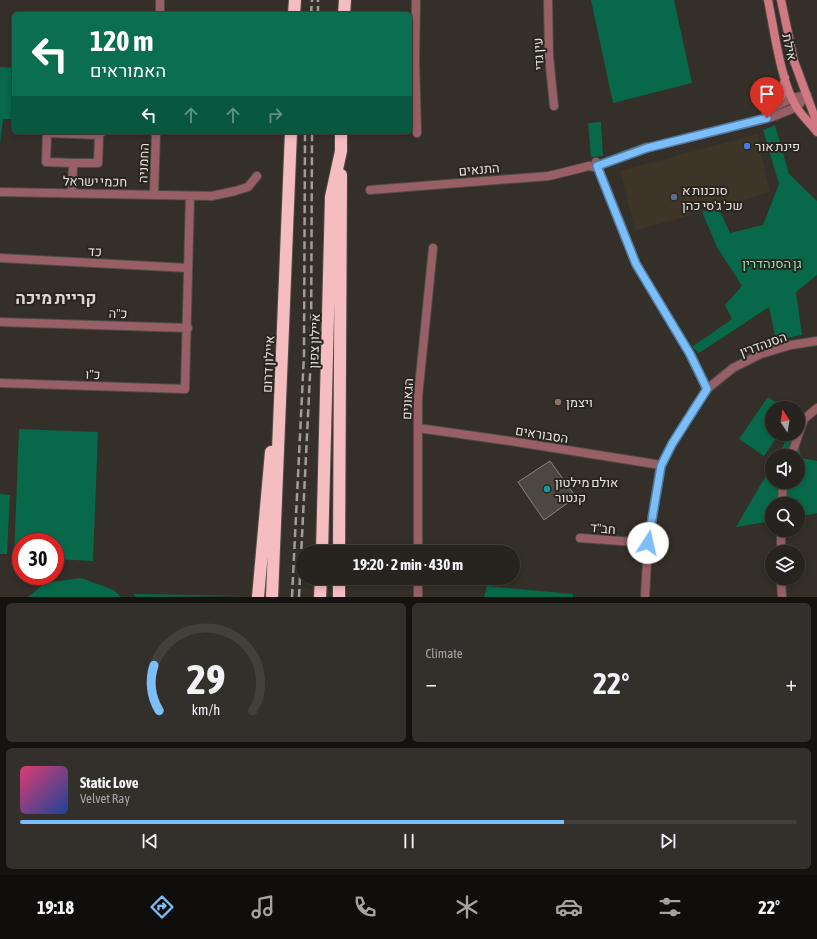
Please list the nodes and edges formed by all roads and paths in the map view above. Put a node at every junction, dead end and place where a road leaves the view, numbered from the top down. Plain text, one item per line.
1 (160, 0) edge
2 (295, 0) edge
3 (345, 0) edge
4 (416, 0) edge
5 (548, 0) edge
6 (768, 0) edge
7 (781, 0) edge
8 (160, 12) edge
9 (294, 12) edge
10 (344, 12) edge
11 (785, 77) junction
12 (807, 95) junction
13 (792, 98) junction
14 (554, 106) dead end
15 (797, 108) junction
16 (766, 112) junction
17 (817, 123) edge
18 (735, 126) junction
19 (417, 132) dead end
20 (817, 132) edge
21 (47, 134) edge
22 (101, 134) edge
23 (156, 134) edge
24 (291, 134) edge
25 (341, 134) edge
26 (341, 151) junction
27 (73, 163) junction
28 (594, 165) junction
29 (257, 176) dead end
30 (370, 190) dead end
31 (0, 192) edge
32 (72, 193) junction
33 (154, 194) junction
34 (190, 196) junction
35 (433, 248) dead end
36 (0, 258) edge
37 (188, 268) junction
38 (286, 285) junction
39 (0, 322) edge
40 (188, 328) junction
41 (817, 341) edge
42 (0, 384) edge
43 (707, 389) junction
44 (817, 408) edge
45 (418, 428) junction
46 (793, 449) edge
47 (661, 466) junction
48 (580, 538) dead end
49 (648, 543) junction
50 (322, 545) edge
51 (339, 545) edge
52 (418, 545) edge
53 (321, 585) edge
54 (339, 585) edge
55 (418, 585) edge
56 (781, 585) edge
57 (258, 597) edge
58 (272, 597) edge
59 (320, 597) edge
60 (339, 597) edge
61 (418, 597) edge
62 (645, 597) edge
63 (782, 597) edge

1 - 8 street
2 - 9 highway
3 - 10 highway
4 - 19 street
5 - 14 street, עין גדי
6 - 11 street, אילת
7 - 12 street, אילת
11 - 13 street, אילת
11 - 16 street
12 - 13 street, התנאים
12 - 15 street
12 - 17 street, אילת
13 - 15 street, אילת
13 - 16 street, התנאים
15 - 18 street, התנאים
15 - 20 street, אילת
16 - 18 street, התנאים
18 - 28 street, התנאים
21 - 27 street
22 - 27 street
23 - 33 street, החמניה
24 - 38 highway, איילון דרום
25 - 26 highway, איילון צפון
26 - 50 highway, איילון צפון
26 - 51 highway
27 - 32 street
28 - 30 street, התנאים
28 - 43 street
29 - 34 street, חכמי ישראל
31 - 32 street, חכמי ישראל
32 - 33 street, חכמי ישראל
33 - 34 street, חכמי ישראל
34 - 37 street
35 - 45 street, הגאונים
36 - 37 street, כד
37 - 40 street
38 - 57 highway
38 - 58 highway, איילון דרום
39 - 40 street, כ"ה
40 - 42 street, כ"ו
41 - 43 street, הסנהדרין
43 - 47 street, הסנהדרין
44 - 46 street
45 - 47 street, הסבוראים
45 - 52 street, הגאונים
47 - 49 street, הסנהדרין
48 - 49 street, חב"ד
49 - 62 street, הסנהדרין
53 - 59 highway
54 - 60 highway
55 - 61 street
56 - 63 street

